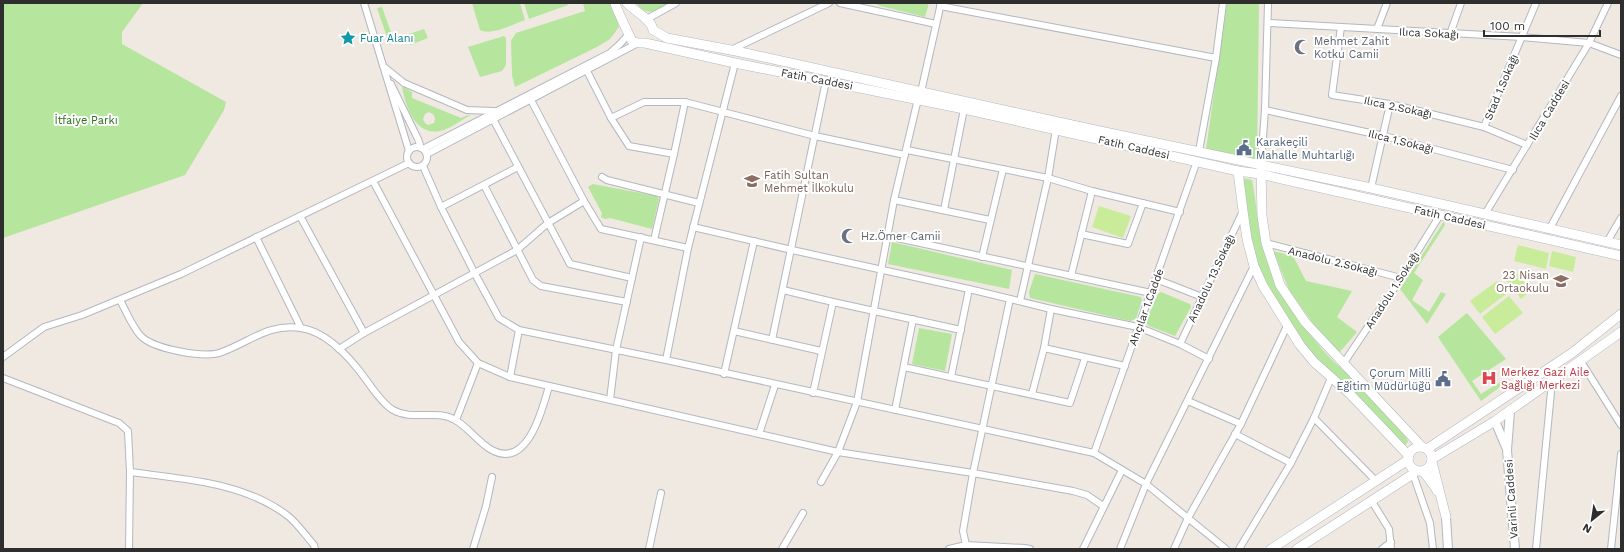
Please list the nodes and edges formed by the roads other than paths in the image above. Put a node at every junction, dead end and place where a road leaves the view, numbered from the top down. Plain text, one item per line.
1 (364, 3) edge
2 (615, 3) edge
3 (627, 3) edge
4 (676, 3) edge
5 (829, 3) edge
6 (840, 3) edge
7 (1223, 3) edge
8 (1268, 3) edge
9 (1387, 3) edge
10 (1461, 3) edge
11 (1536, 3) edge
12 (1608, 3) edge
13 (941, 4) edge
14 (869, 6) edge
15 (645, 18) junction
16 (1268, 23) junction
17 (936, 24) junction
18 (1341, 27) junction
19 (1377, 29) junction
20 (653, 30) junction
21 (627, 31) junction
22 (1450, 34) junction
23 (1522, 37) junction
24 (641, 43) junction
25 (1589, 43) junction
26 (731, 50) junction
27 (1621, 55) edge
28 (1216, 58) junction
29 (735, 63) junction
30 (383, 66) junction
31 (587, 71) junction
32 (826, 81) junction
33 (919, 95) junction
34 (1621, 96) edge
35 (531, 100) junction
36 (685, 102) junction
37 (1390, 104) junction
38 (964, 109) junction
39 (1265, 110) junction
40 (496, 111) junction
41 (724, 111) junction
42 (612, 118) junction
43 (493, 119) junction
44 (1484, 127) junction
45 (1056, 129) junction
46 (815, 136) junction
47 (1384, 136) junction
48 (1527, 145) junction
49 (424, 150) junction
50 (409, 151) junction
51 (1200, 151) junction
52 (906, 152) junction
53 (674, 154) junction
54 (954, 159) junction
55 (1197, 161) junction
56 (409, 163) junction
57 (1261, 164) junction
58 (423, 166) junction
59 (518, 167) junction
60 (1004, 169) junction
61 (1513, 170) junction
62 (1238, 171) junction
63 (1260, 174) junction
64 (602, 177) dead end
65 (1048, 178) junction
66 (373, 181) junction
67 (484, 185) junction
68 (1371, 188) junction
69 (1092, 191) junction
70 (665, 194) junction
71 (894, 200) junction
72 (584, 201) junction
73 (699, 203) junction
74 (1143, 203) junction
75 (441, 207) junction
76 (944, 210) junction
77 (1243, 211) junction
78 (1180, 212) junction
79 (1485, 214) junction
80 (1440, 215) junction
81 (300, 216) junction
82 (1621, 218) edge
83 (990, 220) junction
84 (548, 224) junction
85 (693, 226) junction
86 (1549, 230) junction
87 (1081, 234) junction
88 (888, 236) junction
89 (256, 237) junction
90 (641, 237) junction
91 (654, 240) junction
92 (754, 241) junction
93 (1607, 242) junction
94 (1266, 243) junction
95 (1621, 245) edge
96 (688, 248) junction
97 (517, 250) junction
98 (792, 250) junction
99 (1621, 256) edge
100 (982, 257) junction
101 (1254, 266) junction
102 (1028, 267) junction
103 (882, 270) junction
104 (474, 272) junction
105 (1071, 276) junction
106 (632, 278) junction
107 (1401, 278) junction
108 (1156, 279) junction
109 (969, 289) junction
110 (783, 290) junction
111 (1151, 293) junction
112 (435, 295) junction
113 (1202, 297) junction
114 (1010, 299) junction
115 (120, 300) junction
116 (1020, 301) junction
117 (627, 302) junction
118 (833, 302) junction
119 (1051, 309) junction
120 (874, 311) junction
121 (1621, 314) edge
122 (913, 319) junction
123 (1287, 326) junction
124 (1138, 327) junction
125 (301, 328) junction
126 (518, 330) junction
127 (960, 330) junction
128 (734, 331) junction
129 (364, 332) junction
130 (1621, 332) edge
131 (772, 340) junction
132 (1180, 344) junction
133 (1044, 348) junction
134 (339, 349) junction
135 (616, 350) junction
136 (822, 351) junction
137 (3, 357) edge
138 (1085, 358) junction
139 (1209, 359) junction
140 (666, 360) junction
141 (1580, 360) junction
142 (478, 364) junction
143 (1343, 364) junction
144 (1125, 366) junction
145 (904, 367) junction
146 (724, 374) junction
147 (510, 377) junction
148 (951, 377) junction
149 (3, 378) edge
150 (1331, 378) junction
151 (775, 385) junction
152 (549, 386) junction
153 (992, 386) junction
154 (1552, 392) dead end
155 (812, 393) junction
156 (1032, 394) junction
157 (610, 400) junction
158 (1188, 401) junction
159 (857, 402) junction
160 (895, 410) junction
161 (1510, 411) junction
162 (1314, 418) junction
163 (456, 420) junction
164 (1495, 421) junction
165 (1241, 424) junction
166 (1621, 425) edge
167 (982, 430) junction
168 (759, 434) junction
169 (1235, 434) junction
170 (1424, 448) junction
171 (1507, 450) junction
172 (838, 452) junction
173 (1094, 453) junction
174 (1621, 454) edge
175 (1408, 458) junction
176 (1432, 460) junction
177 (1291, 463) junction
178 (1122, 470) junction
179 (1417, 471) junction
180 (130, 472) junction
181 (973, 472) junction
182 (492, 477) dead end
183 (1375, 480) junction
184 (821, 482) dead end
185 (1146, 484) junction
186 (661, 493) dead end
187 (1371, 500) junction
188 (1103, 506) junction
189 (1621, 511) edge
190 (803, 512) dead end
191 (1615, 514) junction
192 (1446, 517) junction
193 (1188, 518) junction
194 (966, 546) junction
195 (1391, 546) edge
196 (129, 549) edge
197 (315, 549) edge
198 (473, 549) edge
199 (649, 549) edge
200 (782, 549) edge
201 (949, 549) edge
202 (1030, 549) edge
203 (1083, 549) edge
204 (1120, 549) edge
205 (1174, 549) edge
206 (1226, 549) edge
207 (1239, 549) edge
208 (1271, 549) edge
209 (1298, 549) edge
210 (1382, 549) edge
211 (1433, 549) edge
212 (1448, 549) edge
213 (1515, 549) edge
214 (1536, 549) edge
215 (1611, 549) edge

1 - 30 street
2 - 21 main road, Fatih Caddesi
3 - 15 main road
4 - 15 street
5 - 26 street
6 - 14 street
7 - 28 street
8 - 16 street
9 - 19 street
10 - 22 street
11 - 23 street, Stad 1.Sokağı
12 - 25 street, Ilıca Caddesi
13 - 17 street
13 - 28 street
14 - 17 street
15 - 20 main road
15 - 21 main road
16 - 18 street, Ilıca Sokağı
16 - 39 street
17 - 33 street
18 - 19 street, Ilıca Sokağı
18 - 37 street, Ilıca 2.Sokağı
19 - 22 street, Ilıca Sokağı
20 - 24 main road
20 - 26 main road, Fatih Caddesi
21 - 24 main road, Fatih Caddesi
21 - 40 street
22 - 23 street, Ilıca Sokağı
23 - 25 street, Ilıca Sokağı
23 - 44 street, Stad 1.Sokağı
24 - 29 main road, Fatih Caddesi
24 - 31 street
25 - 27 street, Ilıca Sokağı
25 - 48 street, Ilıca Caddesi
26 - 33 main road, Fatih Caddesi
28 - 51 street
29 - 32 main road, Fatih Caddesi
29 - 41 street
30 - 40 street
30 - 49 street
30 - 50 street
31 - 35 street
31 - 42 street
32 - 33 main road, Fatih Caddesi
32 - 46 street
33 - 38 main road, Fatih Caddesi
33 - 51 main road, Fatih Caddesi
33 - 52 street
34 - 86 street
35 - 43 street
35 - 72 street
36 - 41 street
36 - 42 street
36 - 53 street
37 - 44 street, Ilıca 2.Sokağı
37 - 47 street
38 - 45 main road, Fatih Caddesi
38 - 54 street
39 - 47 street, Ilıca 1.Sokağı
39 - 57 street
40 - 49 street
41 - 46 street
41 - 73 street
42 - 53 street
43 - 49 street
43 - 59 street
44 - 48 street, Ilıca 2.Sokağı
45 - 55 main road, Fatih Caddesi
45 - 65 street
46 - 52 street
46 - 98 street
47 - 61 street, Ilıca 1.Sokağı
47 - 68 street
48 - 61 street, Ilıca Caddesi
49 - 50 street
49 - 58 street
50 - 56 street
51 - 55 main road
51 - 57 main road, Fatih Caddesi
52 - 54 street
52 - 71 street
53 - 70 street
54 - 60 street
54 - 76 street
55 - 62 main road, Fatih Caddesi
55 - 78 street, Ahçılar 1.Cadde
56 - 58 street
56 - 66 street
57 - 63 main road
57 - 68 main road, Fatih Caddesi
58 - 75 street
59 - 67 street
59 - 84 street
60 - 65 street
60 - 83 street
61 - 79 street, Ilıca Caddesi
62 - 63 main road, Fatih Caddesi
62 - 77 main road
63 - 80 main road, Fatih Caddesi
63 - 94 main road
64 - 70 street
65 - 69 street
65 - 102 street
66 - 81 street
66 - 112 street
67 - 75 street
67 - 97 street
68 - 79 main road, Fatih Caddesi
69 - 74 street
69 - 87 street
70 - 73 street
70 - 91 street
71 - 76 street
71 - 88 street
72 - 84 street
72 - 90 street
73 - 85 street
74 - 78 street
74 - 87 street
75 - 104 street
76 - 83 street
77 - 101 main road
77 - 113 street, Anadolu 13.Sokağı
78 - 108 street, Ahçılar 1.Cadde
79 - 86 main road, Fatih Caddesi
80 - 99 main road, Fatih Caddesi
80 - 107 street, Anadolu 1.Sokağı
81 - 89 street
81 - 129 street
82 - 93 street
83 - 100 street
84 - 97 street
84 - 106 street
85 - 92 street
85 - 96 street
86 - 93 main road, Fatih Caddesi
87 - 105 street
88 - 100 street
88 - 103 street
89 - 115 street
89 - 125 street
90 - 91 street
90 - 106 street
91 - 96 street
92 - 98 street
92 - 128 street
93 - 95 main road, Fatih Caddesi
94 - 107 street, Anadolu 2.Sokağı
94 - 143 main road
96 - 140 street
97 - 104 street
97 - 117 street
98 - 103 street
98 - 110 street
100 - 102 street
101 - 123 main road
101 - 139 street
102 - 105 street
102 - 116 street
103 - 109 street
103 - 120 street
104 - 112 street
104 - 126 street
105 - 111 street
106 - 117 street
107 - 143 street, Anadolu 1.Sokağı
108 - 111 street, Ahçılar 1.Cadde
108 - 113 street
109 - 114 street
109 - 127 street
110 - 118 street
110 - 131 street
111 - 124 street, Ahçılar 1.Cadde
112 - 129 street
112 - 142 street
113 - 132 street, Anadolu 13.Sokağı
114 - 116 street
114 - 153 street
115 - 125 street
115 - 137 street
116 - 119 street
117 - 135 street
118 - 120 street
118 - 136 street
119 - 124 street
119 - 133 street
120 - 122 street
120 - 159 street
121 - 170 main road
122 - 127 street
122 - 145 street
123 - 150 main road
123 - 165 street
124 - 132 street
124 - 144 street, Ahçılar 1.Cadde
125 - 134 street
126 - 135 street
126 - 147 street
127 - 148 street
128 - 131 street
128 - 146 street
129 - 134 street
130 - 141 main road
131 - 136 street
132 - 139 street
133 - 138 street
133 - 156 street
134 - 163 street
135 - 140 street
135 - 157 street
136 - 155 street
138 - 144 street
138 - 156 street
139 - 158 street
140 - 146 street
141 - 161 main road
141 - 166 street
142 - 147 street
142 - 163 street
143 - 170 main road
144 - 173 street, Ahçılar 1.Cadde
145 - 148 street
145 - 160 street
146 - 151 street
147 - 152 street
148 - 153 street
149 - 180 street
150 - 162 street
150 - 175 main road
151 - 155 street
151 - 168 street
152 - 157 street
152 - 163 street
153 - 156 street
153 - 167 street
154 - 214 street
155 - 159 street
157 - 168 street
158 - 165 street
158 - 185 street
159 - 160 street
159 - 172 street
160 - 167 street
161 - 164 main road
161 - 171 street, Varinli Caddesi
162 - 177 street
162 - 183 street
164 - 171 street, Varinli Caddesi
164 - 176 main road
165 - 169 street
167 - 173 street
167 - 181 street
168 - 172 street
169 - 177 street
169 - 193 street
170 - 175 main road
170 - 176 main road
171 - 213 street, Varinli Caddesi
172 - 181 street
172 - 184 street
173 - 178 street
174 - 191 street
175 - 179 main road
175 - 183 main road
176 - 179 main road
176 - 192 main road
177 - 207 street
178 - 185 street
178 - 188 street
179 - 187 main road
179 - 192 main road
179 - 211 street
180 - 196 street
180 - 197 street
181 - 188 street
181 - 194 street
182 - 198 street
183 - 208 main road
185 - 193 street
185 - 204 street
186 - 199 street
187 - 195 street
187 - 209 main road
188 - 203 street
189 - 191 street
190 - 200 street
191 - 215 street
192 - 212 street
193 - 205 street
193 - 206 street
194 - 201 street
194 - 202 street
195 - 210 street

